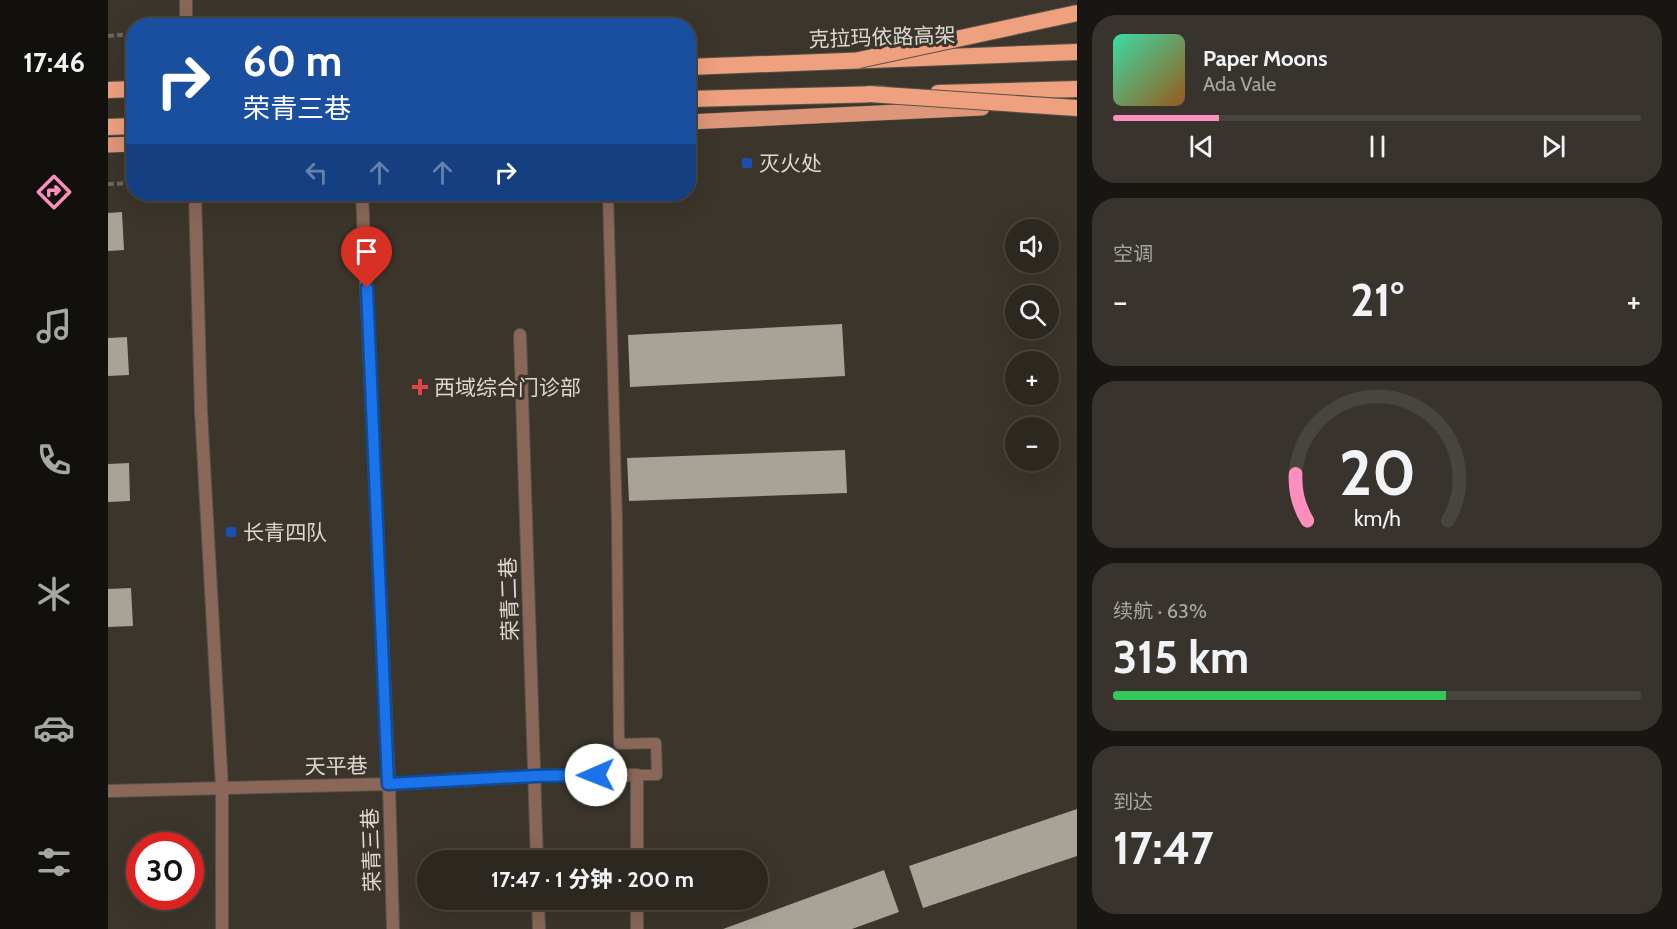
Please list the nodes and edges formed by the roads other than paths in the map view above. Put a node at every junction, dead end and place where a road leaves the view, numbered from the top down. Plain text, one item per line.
1 (186, 0) edge
2 (1077, 13) edge
3 (186, 18) edge
4 (1077, 44) edge
5 (1077, 52) edge
6 (859, 60) junction
7 (696, 61) edge
8 (696, 67) edge
9 (126, 88) edge
10 (108, 89) edge
11 (1077, 89) edge
12 (869, 94) junction
13 (696, 99) edge
14 (1077, 103) edge
15 (1077, 108) edge
16 (696, 122) edge
17 (126, 126) edge
18 (108, 127) edge
19 (126, 144) edge
20 (108, 145) edge
21 (195, 201) edge
22 (362, 201) edge
23 (608, 201) edge
24 (520, 335) dead end
25 (637, 775) junction
26 (535, 776) junction
27 (388, 784) junction
28 (222, 788) junction
29 (108, 790) edge
30 (537, 850) edge
31 (637, 850) edge
32 (538, 910) edge
33 (637, 910) edge
34 (222, 929) edge
35 (393, 929) edge
36 (539, 929) edge
37 (637, 929) edge

1 - 3 street
2 - 6 highway, bridge
4 - 7 main road
5 - 6 highway, 克拉玛依路高架, bridge
6 - 8 highway, 克拉玛依路高架
9 - 10 highway
11 - 12 highway, bridge
12 - 13 highway
12 - 15 highway, bridge
14 - 16 main road
17 - 18 highway
19 - 20 main road
21 - 28 street
22 - 27 street, 荣青三巷
23 - 25 lane
24 - 26 street, 荣青二巷
25 - 26 street, 天平巷
25 - 31 street
26 - 27 street, 天平巷
26 - 30 street, 荣青二巷
27 - 28 street, 天平巷
27 - 35 street, 荣青三巷
28 - 29 street, 天平巷
28 - 34 street
32 - 36 street
33 - 37 street

